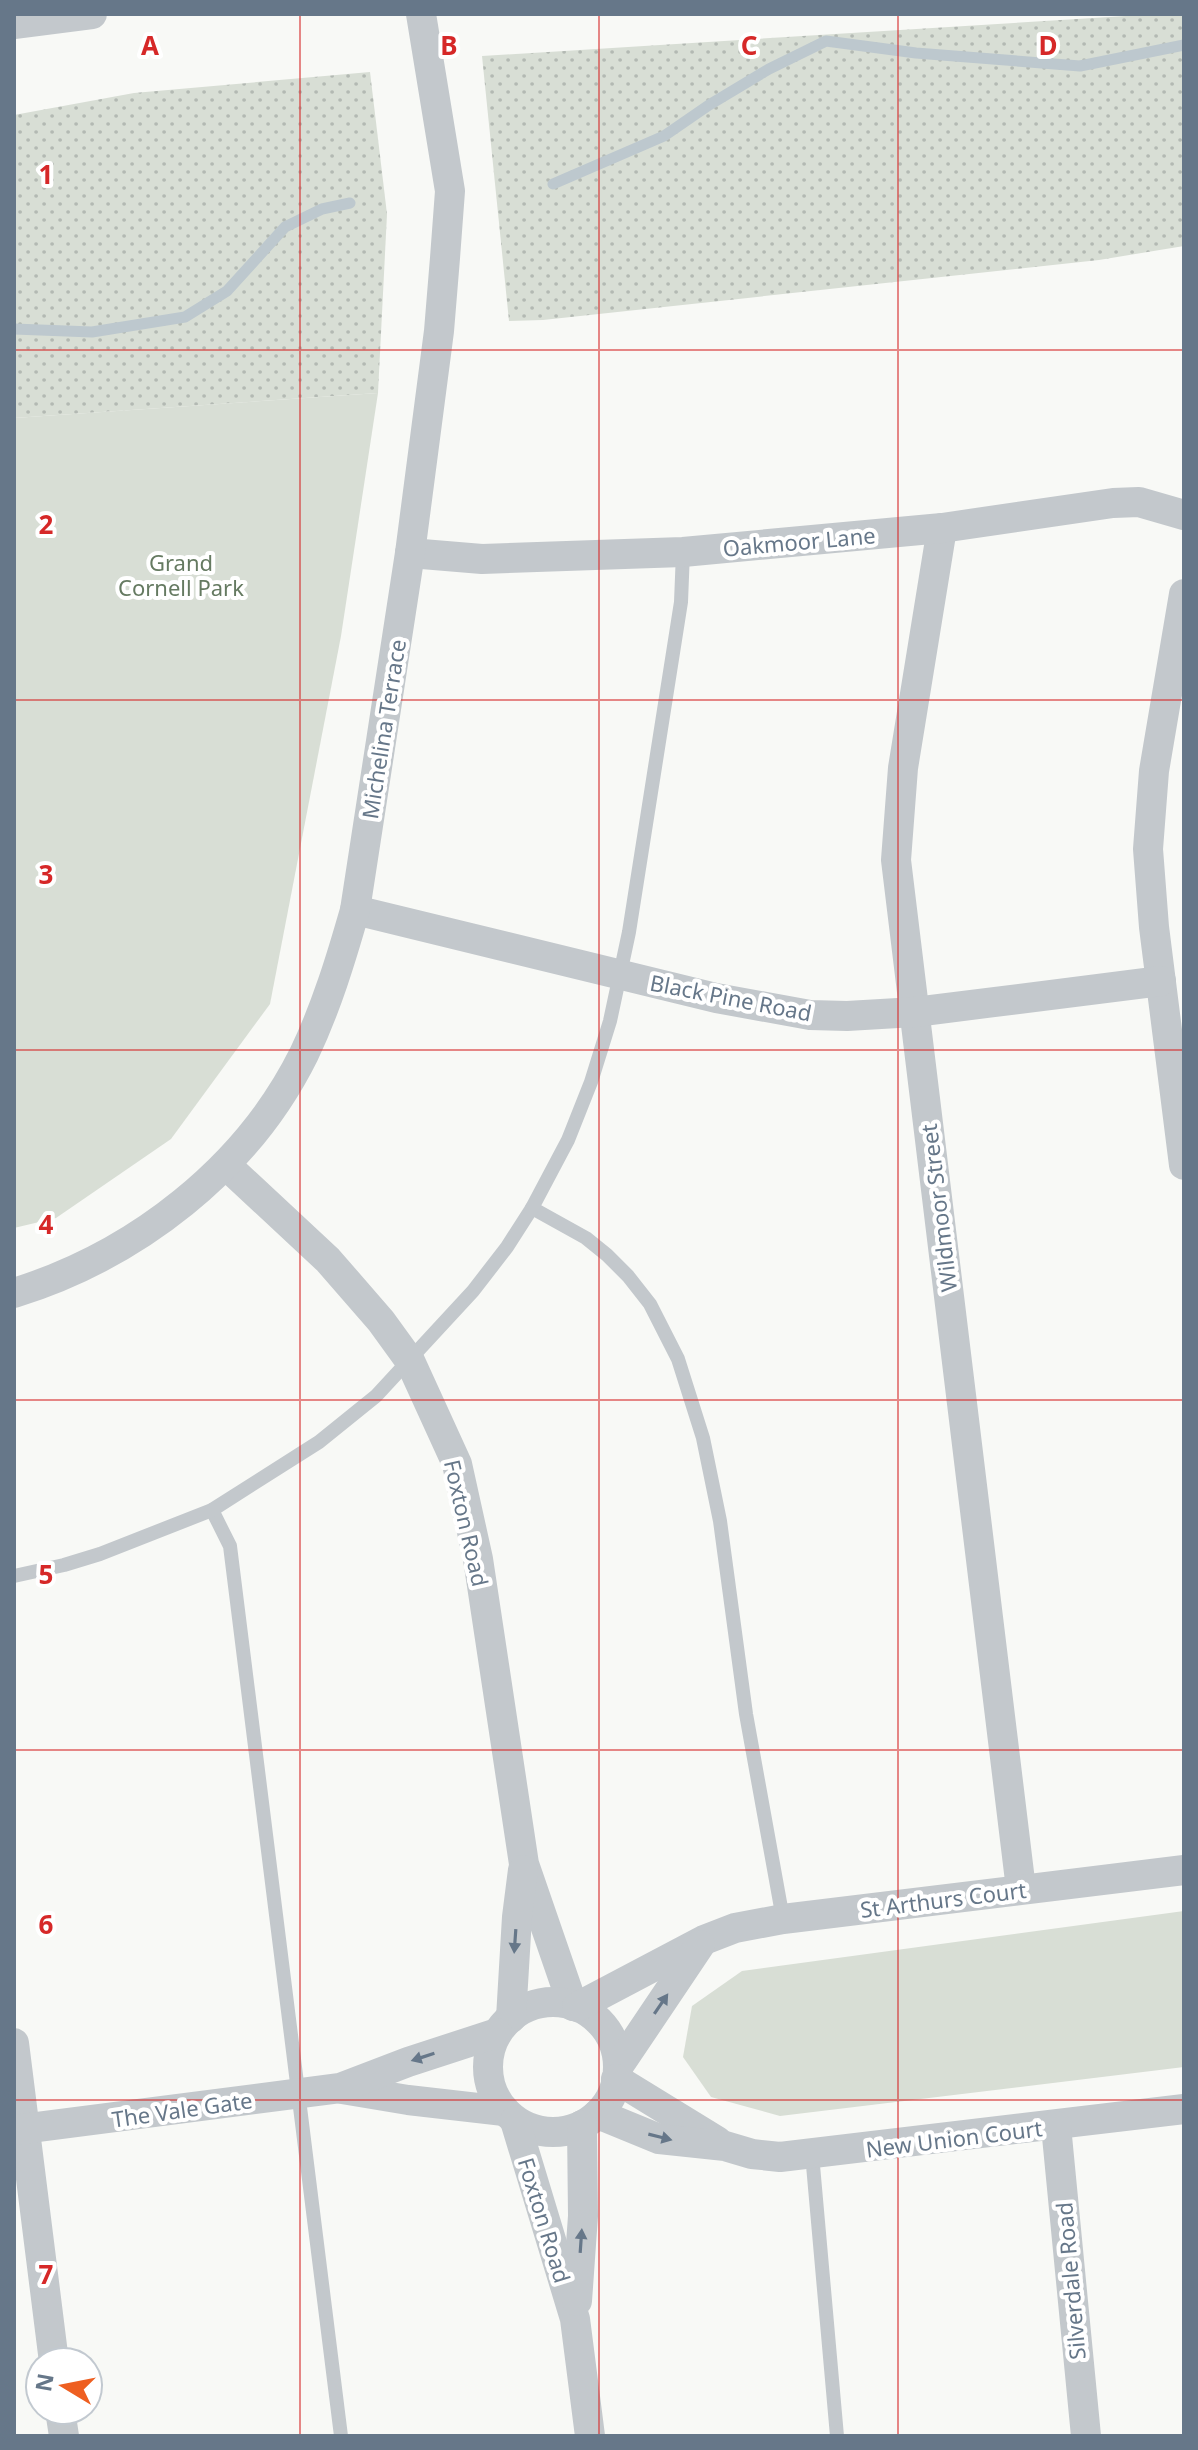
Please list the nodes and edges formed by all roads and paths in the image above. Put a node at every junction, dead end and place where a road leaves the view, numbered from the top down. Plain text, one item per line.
1 (92, 14) edge
2 (421, 14) edge
3 (16, 20) edge
4 (1184, 515) edge
5 (942, 528) junction
6 (683, 552) junction
7 (410, 553) junction
8 (1184, 594) edge
9 (355, 910) junction
10 (621, 976) junction
11 (1161, 981) junction
12 (915, 1012) junction
13 (226, 1165) junction
14 (1184, 1165) edge
15 (532, 1208) junction
16 (14, 1293) edge
17 (410, 1361) junction
18 (212, 1510) junction
19 (14, 1576) edge
20 (524, 1864) junction
21 (1184, 1870) edge
22 (1021, 1889) junction
23 (783, 1919) junction
24 (704, 1940) junction
25 (575, 2006) junction
26 (504, 2026) junction
27 (14, 2043) edge
28 (617, 2073) junction
29 (340, 2088) junction
30 (298, 2093) junction
31 (1184, 2109) edge
32 (509, 2116) junction
33 (590, 2120) junction
34 (1056, 2126) junction
35 (19, 2130) edge
36 (725, 2146) junction
37 (812, 2154) junction
38 (575, 2319) junction
39 (52, 2346) edge
40 (341, 2436) edge
41 (590, 2436) edge
42 (837, 2436) edge
43 (1086, 2436) edge

1 - 3 street
2 - 7 street, Michelina Terrace
4 - 5 street, Oakmoor Lane
5 - 6 street, Oakmoor Lane
5 - 12 street, Wildmoor Street
6 - 7 street, Oakmoor Lane
6 - 10 lane
7 - 9 street, Michelina Terrace
8 - 11 street
9 - 10 street, Black Pine Road
9 - 13 street, Michelina Terrace
10 - 12 street, Black Pine Road
10 - 15 lane
11 - 12 street, Black Pine Road
11 - 14 street
12 - 22 street, Wildmoor Street
13 - 16 street, Michelina Terrace
13 - 17 street, Foxton Road
15 - 17 lane
15 - 23 lane
17 - 18 lane
17 - 20 street, Foxton Road
18 - 19 lane
18 - 30 lane
20 - 25 street, Foxton Road
20 -> 26 street, Foxton Road
21 - 22 street, St Arthurs Court
22 - 23 street, St Arthurs Court
23 - 24 street, St Arthurs Court
24 - 25 street, St Arthurs Court
28 -> 24 street
25 - 26 street
25 - 28 street
26 -> 29 street, The Vale Gate
26 - 32 street
27 - 35 street
28 - 33 street
28 - 36 street, New Union Court
29 - 30 street, The Vale Gate
29 - 32 street, The Vale Gate
30 - 35 street, The Vale Gate
30 - 40 lane
31 - 34 street, New Union Court
32 - 33 street
32 - 38 street, Foxton Road
33 -> 36 street, New Union Court
38 -> 33 street, Foxton Road
34 - 37 street, New Union Court
34 - 43 street, Silverdale Road
35 - 39 street
36 - 37 street, New Union Court
37 - 42 lane
38 - 41 street, Foxton Road

